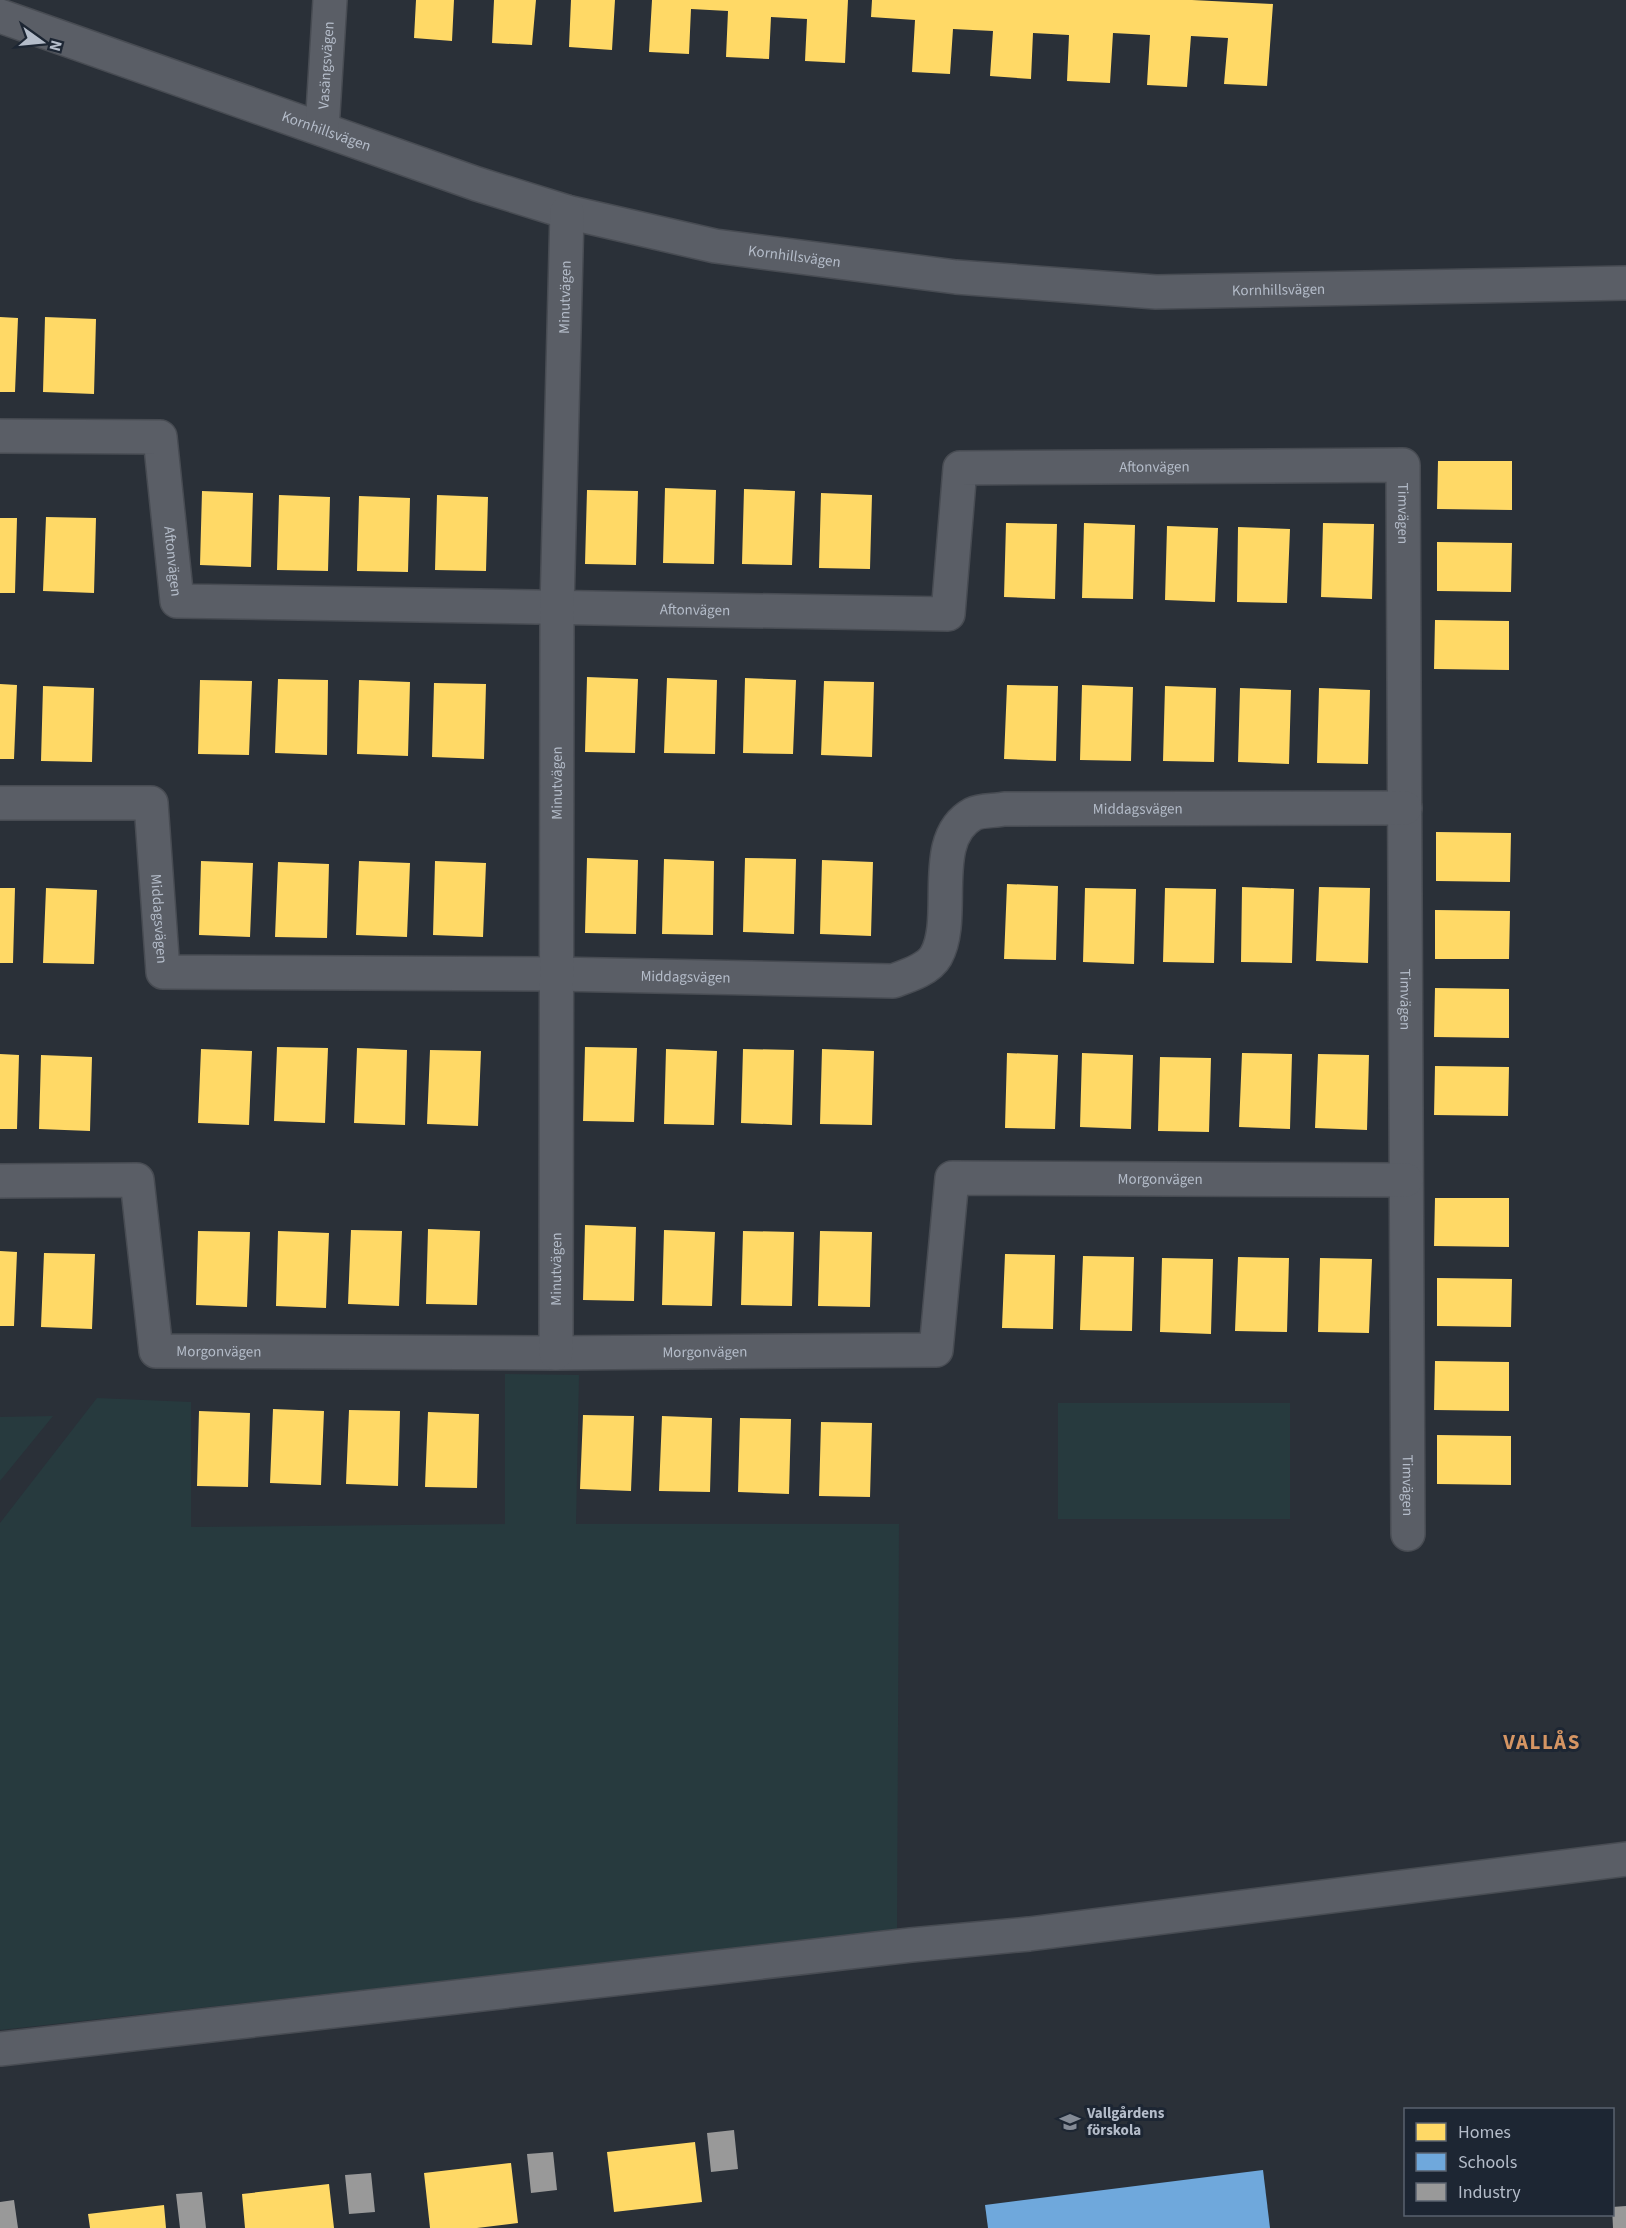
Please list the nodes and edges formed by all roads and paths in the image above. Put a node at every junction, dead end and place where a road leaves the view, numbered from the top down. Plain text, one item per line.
1 (330, 0) edge
2 (0, 16) edge
3 (322, 129) junction
4 (567, 212) junction
5 (1626, 282) edge
6 (0, 436) edge
7 (1403, 465) joint
8 (557, 608) junction
9 (0, 803) edge
10 (1405, 808) junction
11 (556, 974) junction
12 (1406, 1180) junction
13 (0, 1181) edge
14 (556, 1353) junction
15 (1408, 1534) dead end
16 (1626, 1859) edge
17 (0, 2049) edge

1 - 3 street, Vasängsvägen
2 - 3 street, Kornhillsvägen
3 - 4 street, Kornhillsvägen
4 - 5 street, Kornhillsvägen
4 - 8 street, Minutvägen
6 - 8 street, Aftonvägen
7 - 8 street, Aftonvägen
7 - 10 street, Timvägen
8 - 11 street, Minutvägen
9 - 11 street, Middagsvägen
10 - 11 street, Middagsvägen
10 - 12 street, Timvägen
11 - 14 street, Minutvägen
12 - 14 street, Morgonvägen
12 - 15 street, Timvägen
13 - 14 street, Morgonvägen
16 - 17 street

